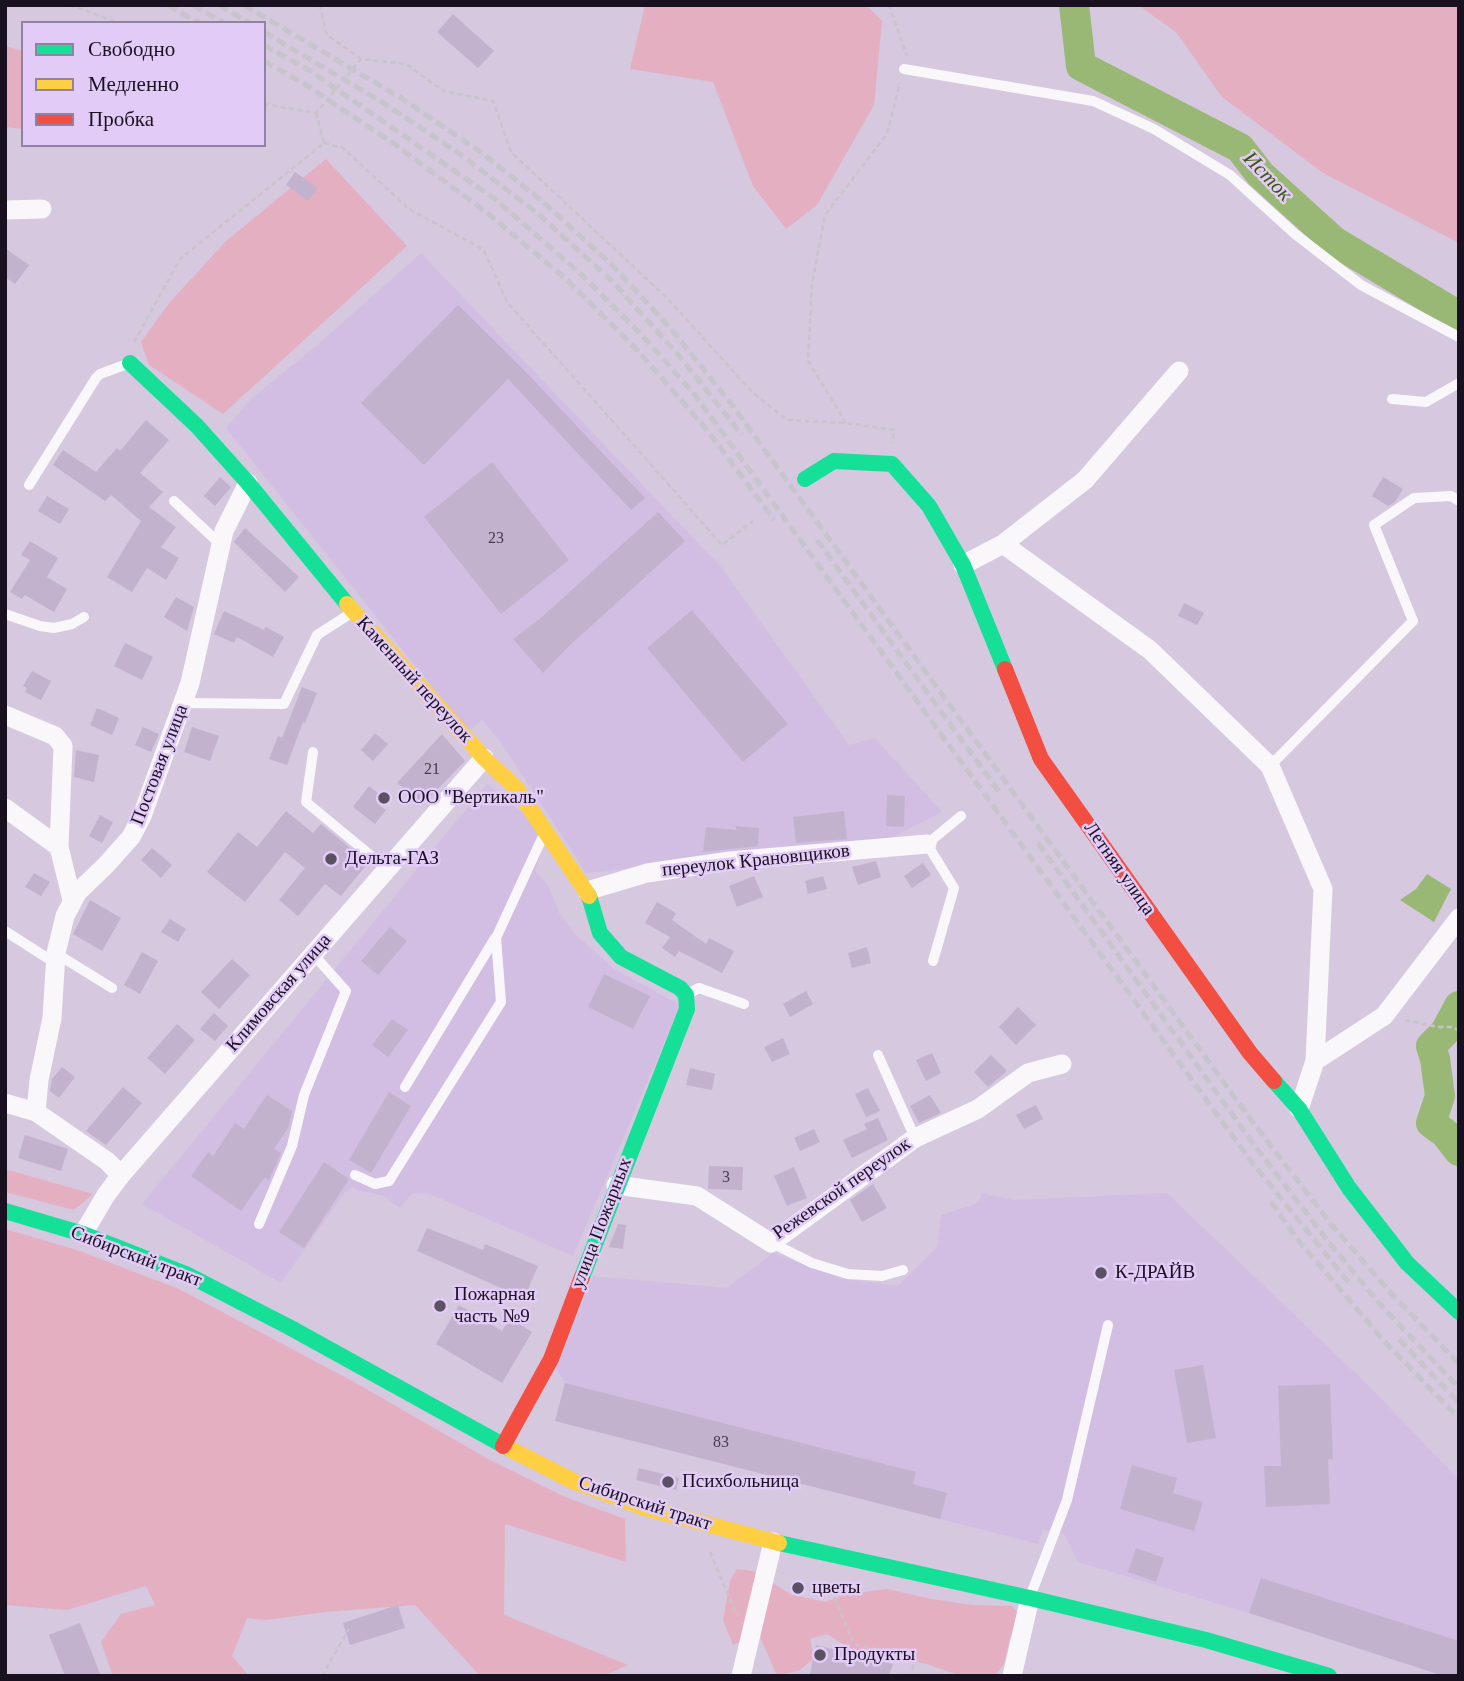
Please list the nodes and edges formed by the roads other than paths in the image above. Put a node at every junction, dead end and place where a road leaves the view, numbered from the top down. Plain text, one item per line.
1 (904, 69) road end
2 (42, 209) dead end
3 (5, 210) edge
4 (1459, 337) edge
5 (130, 363) joint
6 (1179, 371) dead end
7 (1459, 383) edge
8 (1392, 399) dead end
9 (805, 479) dead end
10 (248, 483) junction
11 (29, 485) dead end
12 (174, 501) dead end
13 (1459, 501) edge
14 (220, 544) junction
15 (1003, 544) junction
16 (963, 565) junction
17 (353, 612) junction
18 (5, 614) edge
19 (83, 617) dead end
20 (184, 703) junction
21 (5, 715) edge
22 (313, 752) dead end
23 (484, 758) junction
24 (1270, 766) junction
25 (5, 808) edge
26 (961, 816) dead end
27 (545, 831) junction
28 (928, 844) junction
29 (59, 848) junction
30 (387, 869) junction
31 (587, 891) junction
32 (72, 900) junction
33 (1459, 918) edge
34 (5, 931) edge
35 (496, 938) junction
36 (313, 954) junction
37 (56, 958) junction
38 (933, 961) dead end
39 (112, 988) dead end
40 (686, 995) junction
41 (744, 1004) dead end
42 (877, 1055) dead end
43 (1315, 1061) junction
44 (1062, 1064) dead end
45 (404, 1087) dead end
46 (5, 1103) edge
47 (1299, 1109) junction
48 (36, 1112) junction
49 (915, 1138) junction
50 (121, 1175) junction
51 (355, 1175) dead end
52 (616, 1185) junction
53 (5, 1211) edge
54 (259, 1224) dead end
55 (83, 1234) junction
56 (771, 1243) junction
57 (903, 1270) dead end
58 (1459, 1312) edge
59 (1108, 1325) dead end
60 (503, 1446) junction
61 (773, 1542) junction
62 (1030, 1598) junction
63 (741, 1676) edge
64 (1012, 1676) edge
65 (1329, 1676) edge

1 - 4 lane
2 - 3 street
5 - 10 street, Каменный переулок
5 - 11 lane
6 - 15 street
7 - 8 lane
9 - 16 street, Летняя улица
10 - 14 street, Постовая улица
10 - 17 street, Каменный переулок
12 - 14 lane
13 - 24 lane
14 - 20 street, Постовая улица
15 - 16 street
15 - 24 street
16 - 47 street, Летняя улица
17 - 20 lane
17 - 23 street, Каменный переулок
18 - 19 lane
20 - 32 street, Постовая улица
21 - 29 street
22 - 30 lane
23 - 27 street, Каменный переулок
23 - 30 street, Климовская улица
24 - 43 street
25 - 29 street
26 - 28 lane
27 - 31 street, Каменный переулок
27 - 35 lane
28 - 31 street, переулок Крановщиков
28 - 38 lane
29 - 32 street
30 - 36 street, Климовская улица
31 - 40 street, Каменный переулок
32 - 37 street, Постовая улица
33 - 43 street
34 - 37 lane
35 - 45 lane
35 - 51 lane
36 - 50 street, Климовская улица
36 - 54 lane
37 - 39 lane
37 - 48 street, Постовая улица
40 - 41 lane
40 - 52 street, улица Пожарных
42 - 49 lane
43 - 47 street
44 - 49 street, Режевской переулок
46 - 48 street
47 - 58 street, Летняя улица
48 - 50 street
49 - 56 street, Режевской переулок
50 - 55 street, Климовская улица
52 - 56 street, Режевской переулок
52 - 60 street, улица Пожарных
53 - 55 street, Сибирский тракт
55 - 60 street, Сибирский тракт
56 - 57 lane
59 - 62 lane
60 - 61 street, Сибирский тракт
61 - 62 street, Сибирский тракт
61 - 63 street
62 - 64 street
62 - 65 street, Сибирский тракт

